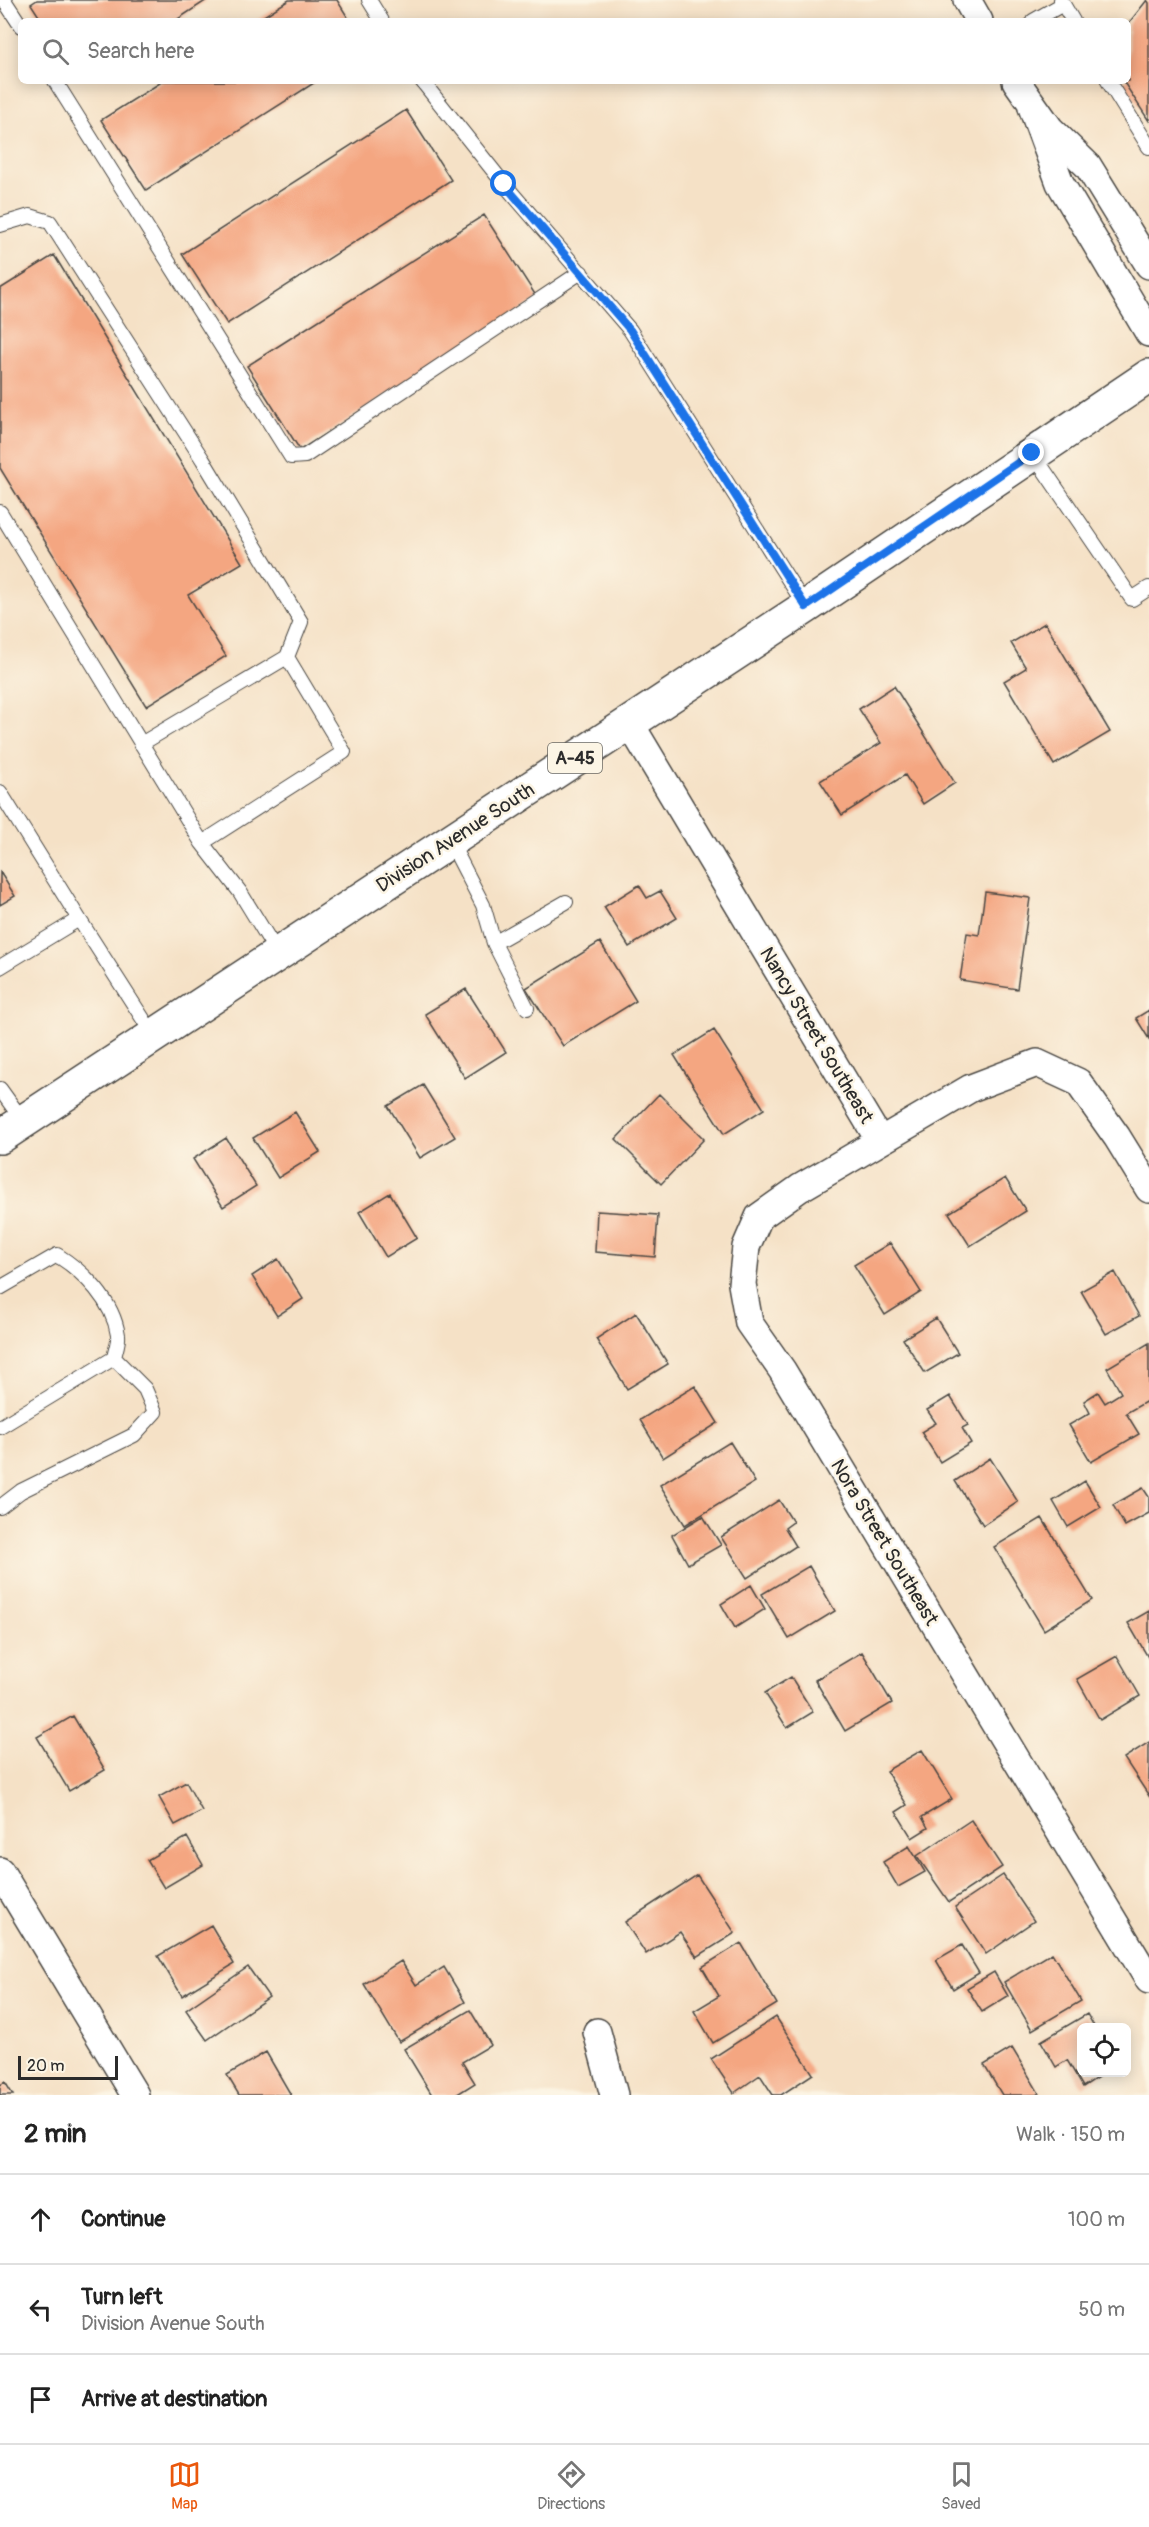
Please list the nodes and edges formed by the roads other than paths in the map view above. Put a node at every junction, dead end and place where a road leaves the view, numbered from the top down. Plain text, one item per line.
1 (4, 0) edge
2 (369, 0) edge
3 (967, 0) edge
4 (1062, 2) edge
5 (380, 18) edge
6 (978, 18) edge
7 (1038, 18) edge
8 (1071, 18) edge
9 (18, 21) edge
10 (57, 84) edge
11 (425, 84) edge
12 (1018, 84) edge
13 (1110, 84) edge
14 (1032, 106) junction
15 (1149, 147) edge
16 (0, 225) edge
17 (1149, 265) edge
18 (581, 272) junction
19 (1149, 333) edge
20 (1149, 376) edge
21 (1032, 453) junction
22 (0, 512) edge
23 (1149, 588) edge
24 (806, 607) junction
25 (287, 657) junction
26 (629, 723) junction
27 (141, 744) junction
28 (0, 792) edge
29 (450, 841) junction
30 (202, 843) junction
31 (566, 902) dead end
32 (79, 919) junction
33 (494, 943) junction
34 (278, 954) junction
35 (0, 967) edge
36 (527, 1008) dead end
37 (154, 1036) junction
38 (0, 1089) edge
39 (12, 1130) edge
40 (880, 1141) junction
41 (1149, 1189) edge
42 (0, 1288) edge
43 (114, 1359) junction
44 (0, 1427) edge
45 (0, 1507) edge
46 (0, 1871) edge
47 (1149, 1980) edge
48 (597, 2032) dead end
49 (135, 2095) edge
50 (614, 2095) edge

1 - 9 lane
2 - 5 lane
3 - 6 street
4 - 7 lane
4 - 8 lane
10 - 18 lane
11 - 18 lane
12 - 14 street
13 - 15 lane
14 - 17 street
14 - 19 street
16 - 25 lane
18 - 24 lane
20 - 21 main road, Division Avenue South / A-45
21 - 23 lane
21 - 24 main road, Division Avenue South / A-45
22 - 27 lane
24 - 26 main road, Division Avenue South / A-45
25 - 27 lane
25 - 30 lane
26 - 29 main road, Division Avenue South / A-45
26 - 40 street, Nancy Street Southeast
27 - 30 lane
28 - 32 lane
29 - 33 lane
29 - 34 main road, Division Avenue South / A-45
30 - 34 lane
31 - 33 lane
32 - 35 lane
32 - 37 lane
33 - 36 lane
34 - 37 main road, Division Avenue South / A-45
37 - 39 main road, Division Avenue South / A-45
38 - 39 lane
40 - 41 street, Nancy Street Southeast
40 - 47 street, Nora Street Southeast
42 - 43 lane
43 - 44 lane
43 - 45 lane
46 - 49 street
48 - 50 street

